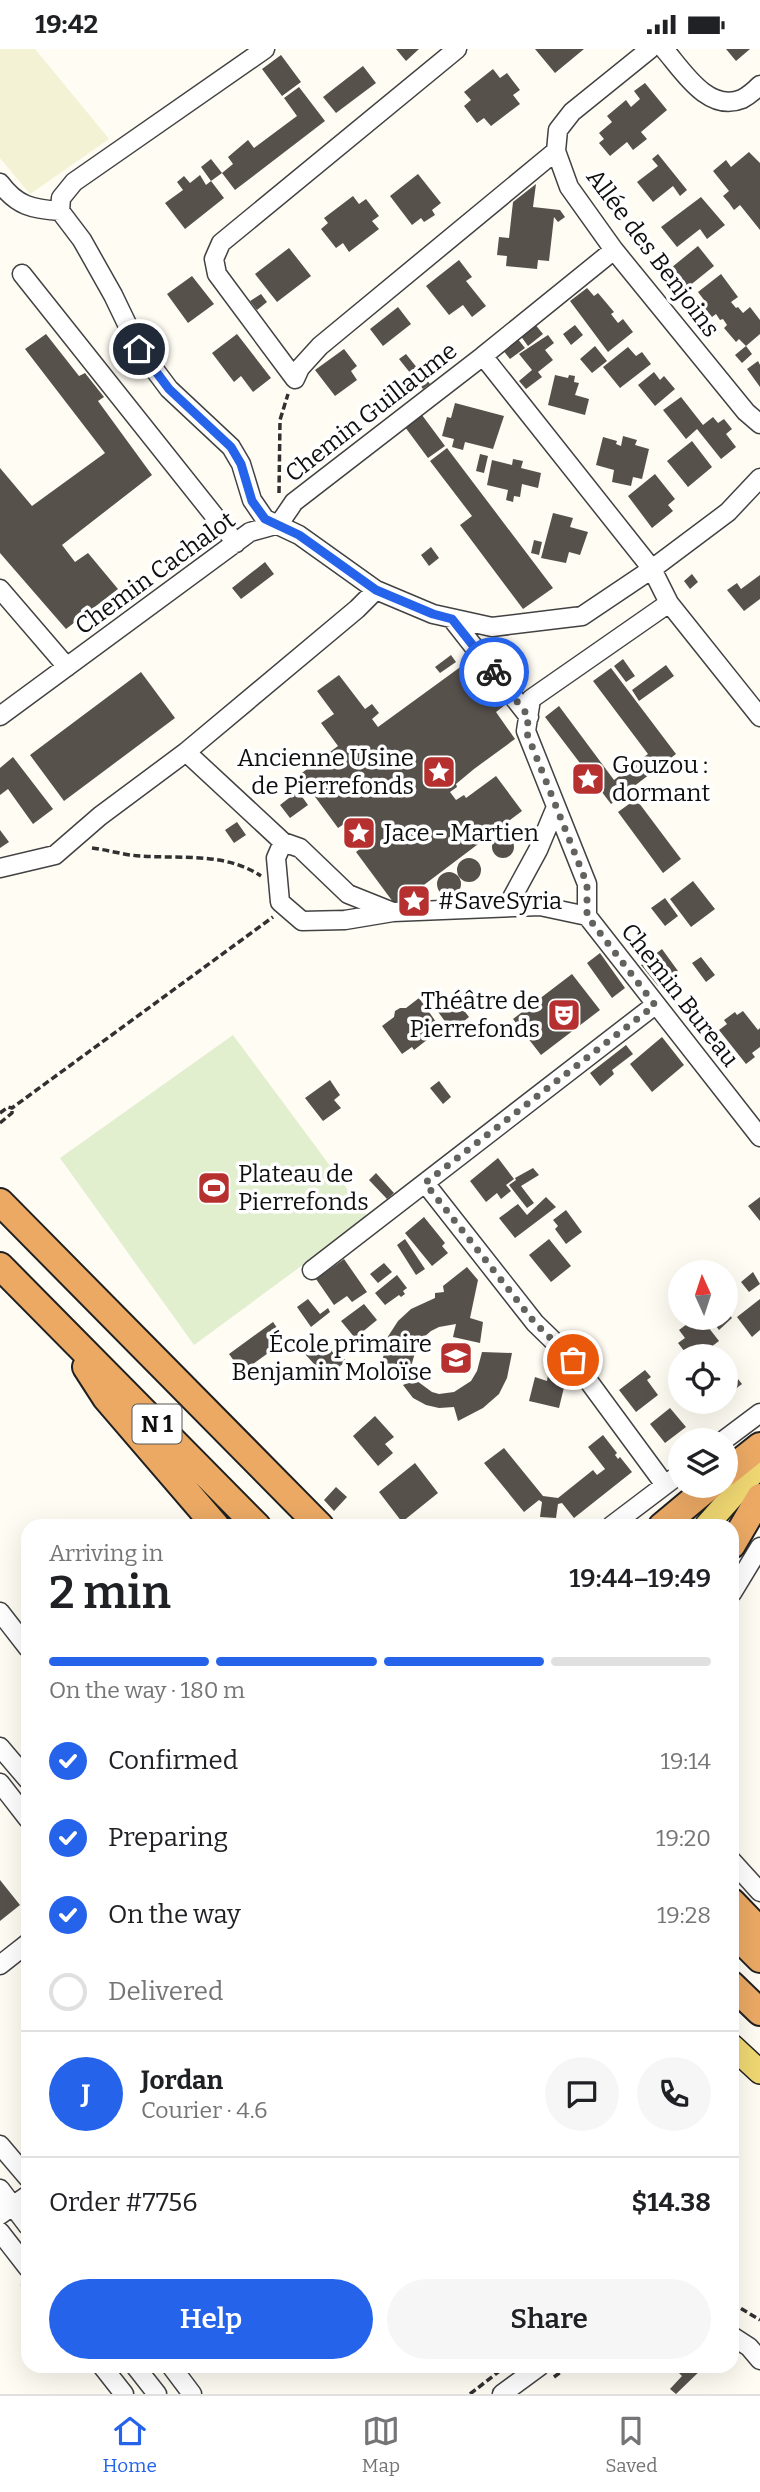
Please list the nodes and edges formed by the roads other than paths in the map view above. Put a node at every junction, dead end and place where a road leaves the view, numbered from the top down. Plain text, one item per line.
1 (265, 49) edge
2 (457, 49) edge
3 (650, 49) edge
4 (664, 49) edge
5 (629, 55) edge
6 (760, 85) edge
7 (556, 151) junction
8 (0, 183) edge
9 (60, 211) junction
10 (614, 250) junction
11 (22, 274) dead end
12 (483, 356) junction
13 (760, 424) edge
14 (760, 478) edge
15 (279, 524) junction
16 (236, 543) junction
17 (652, 569) junction
18 (0, 589) edge
19 (376, 590) junction
20 (669, 603) junction
21 (452, 619) junction
22 (67, 667) junction
23 (0, 716) edge
24 (529, 717) junction
25 (760, 717) edge
26 (186, 752) junction
27 (556, 807) junction
28 (283, 842) junction
29 (0, 868) edge
30 (507, 907) junction
31 (393, 912) junction
32 (587, 916) junction
33 (655, 1005) junction
34 (760, 1137) edge
35 (425, 1183) junction
36 (0, 1202) edge
37 (0, 1266) edge
38 (312, 1271) dead end
39 (56, 1321) junction
40 (760, 1413) edge
41 (738, 1430) edge
42 (760, 1446) edge
43 (738, 1463) edge
44 (760, 1465) edge
45 (668, 1483) edge
46 (665, 1485) junction
47 (760, 1497) edge
48 (696, 1498) edge
49 (210, 1519) edge
50 (250, 1519) edge
51 (313, 1519) edge
52 (620, 1519) edge
53 (670, 1519) edge
54 (712, 1519) edge
55 (739, 1533) edge
56 (760, 1547) edge
57 (739, 1582) edge
58 (0, 1612) edge
59 (21, 1639) edge
60 (0, 1747) edge
61 (21, 1765) edge
62 (0, 1783) edge
63 (21, 1810) edge
64 (739, 1869) edge
65 (760, 1892) edge
66 (739, 1909) edge
67 (760, 1931) edge
68 (739, 1938) edge
69 (21, 1948) edge
70 (760, 1959) edge
71 (0, 1965) edge
72 (739, 1992) edge
73 (739, 2011) edge
74 (760, 2012) edge
75 (760, 2031) edge
76 (739, 2052) edge
77 (760, 2072) edge
78 (0, 2145) edge
79 (21, 2164) edge
80 (21, 2170) edge
81 (0, 2182) edge
82 (0, 2189) edge
83 (21, 2200) edge
84 (6, 2211) edge
85 (21, 2221) edge
86 (0, 2232) edge
87 (21, 2259) edge
88 (739, 2341) edge
89 (760, 2360) edge
90 (108, 2373) edge
91 (140, 2373) edge
92 (176, 2373) edge
93 (530, 2373) edge
94 (124, 2394) edge
95 (157, 2394) edge
96 (192, 2394) edge
97 (502, 2394) edge

1 - 9 street
2 - 7 street
3 - 5 street
4 - 6 street
5 - 7 street
7 - 10 street, Allée des Benjoins
8 - 9 street
9 - 15 street
10 - 12 street, Chemin Guillaume
10 - 13 street, Allée des Benjoins
11 - 16 street
12 - 15 street, Chemin Guillaume
12 - 17 street
14 - 17 street
15 - 16 street, Chemin Cachalot
15 - 19 street
16 - 22 street, Chemin Cachalot
17 - 20 street
17 - 21 street
18 - 22 street
19 - 21 street
19 - 26 street
20 - 24 street
20 - 25 street
21 - 24 street
22 - 23 street, Chemin Cachalot
24 - 27 street
26 - 28 street
26 - 29 street
27 - 30 street
27 - 32 street
28 - 31 street
28 - 31 street
30 - 31 street
30 - 32 street
32 - 33 street, Chemin Bureau
33 - 34 street, Chemin Bureau
33 - 35 street
35 - 38 street
35 - 46 street
36 - 51 highway, N 1
37 - 39 highway, N 1
39 - 49 highway
39 - 50 highway, N 1
40 - 41 street
42 - 43 highway
44 - 54 main road
45 - 46 street
46 - 52 street
47 - 55 highway
48 - 53 highway
56 - 57 street
58 - 59 street
60 - 61 street
62 - 63 street
64 - 65 street
66 - 67 highway
68 - 70 highway
69 - 71 street
72 - 74 highway
73 - 75 highway
76 - 77 main road
78 - 79 street
80 - 81 street
82 - 84 street
83 - 84 street
84 - 85 street
86 - 87 street
88 - 89 street
90 - 94 street
91 - 95 street
92 - 96 street
93 - 97 street

